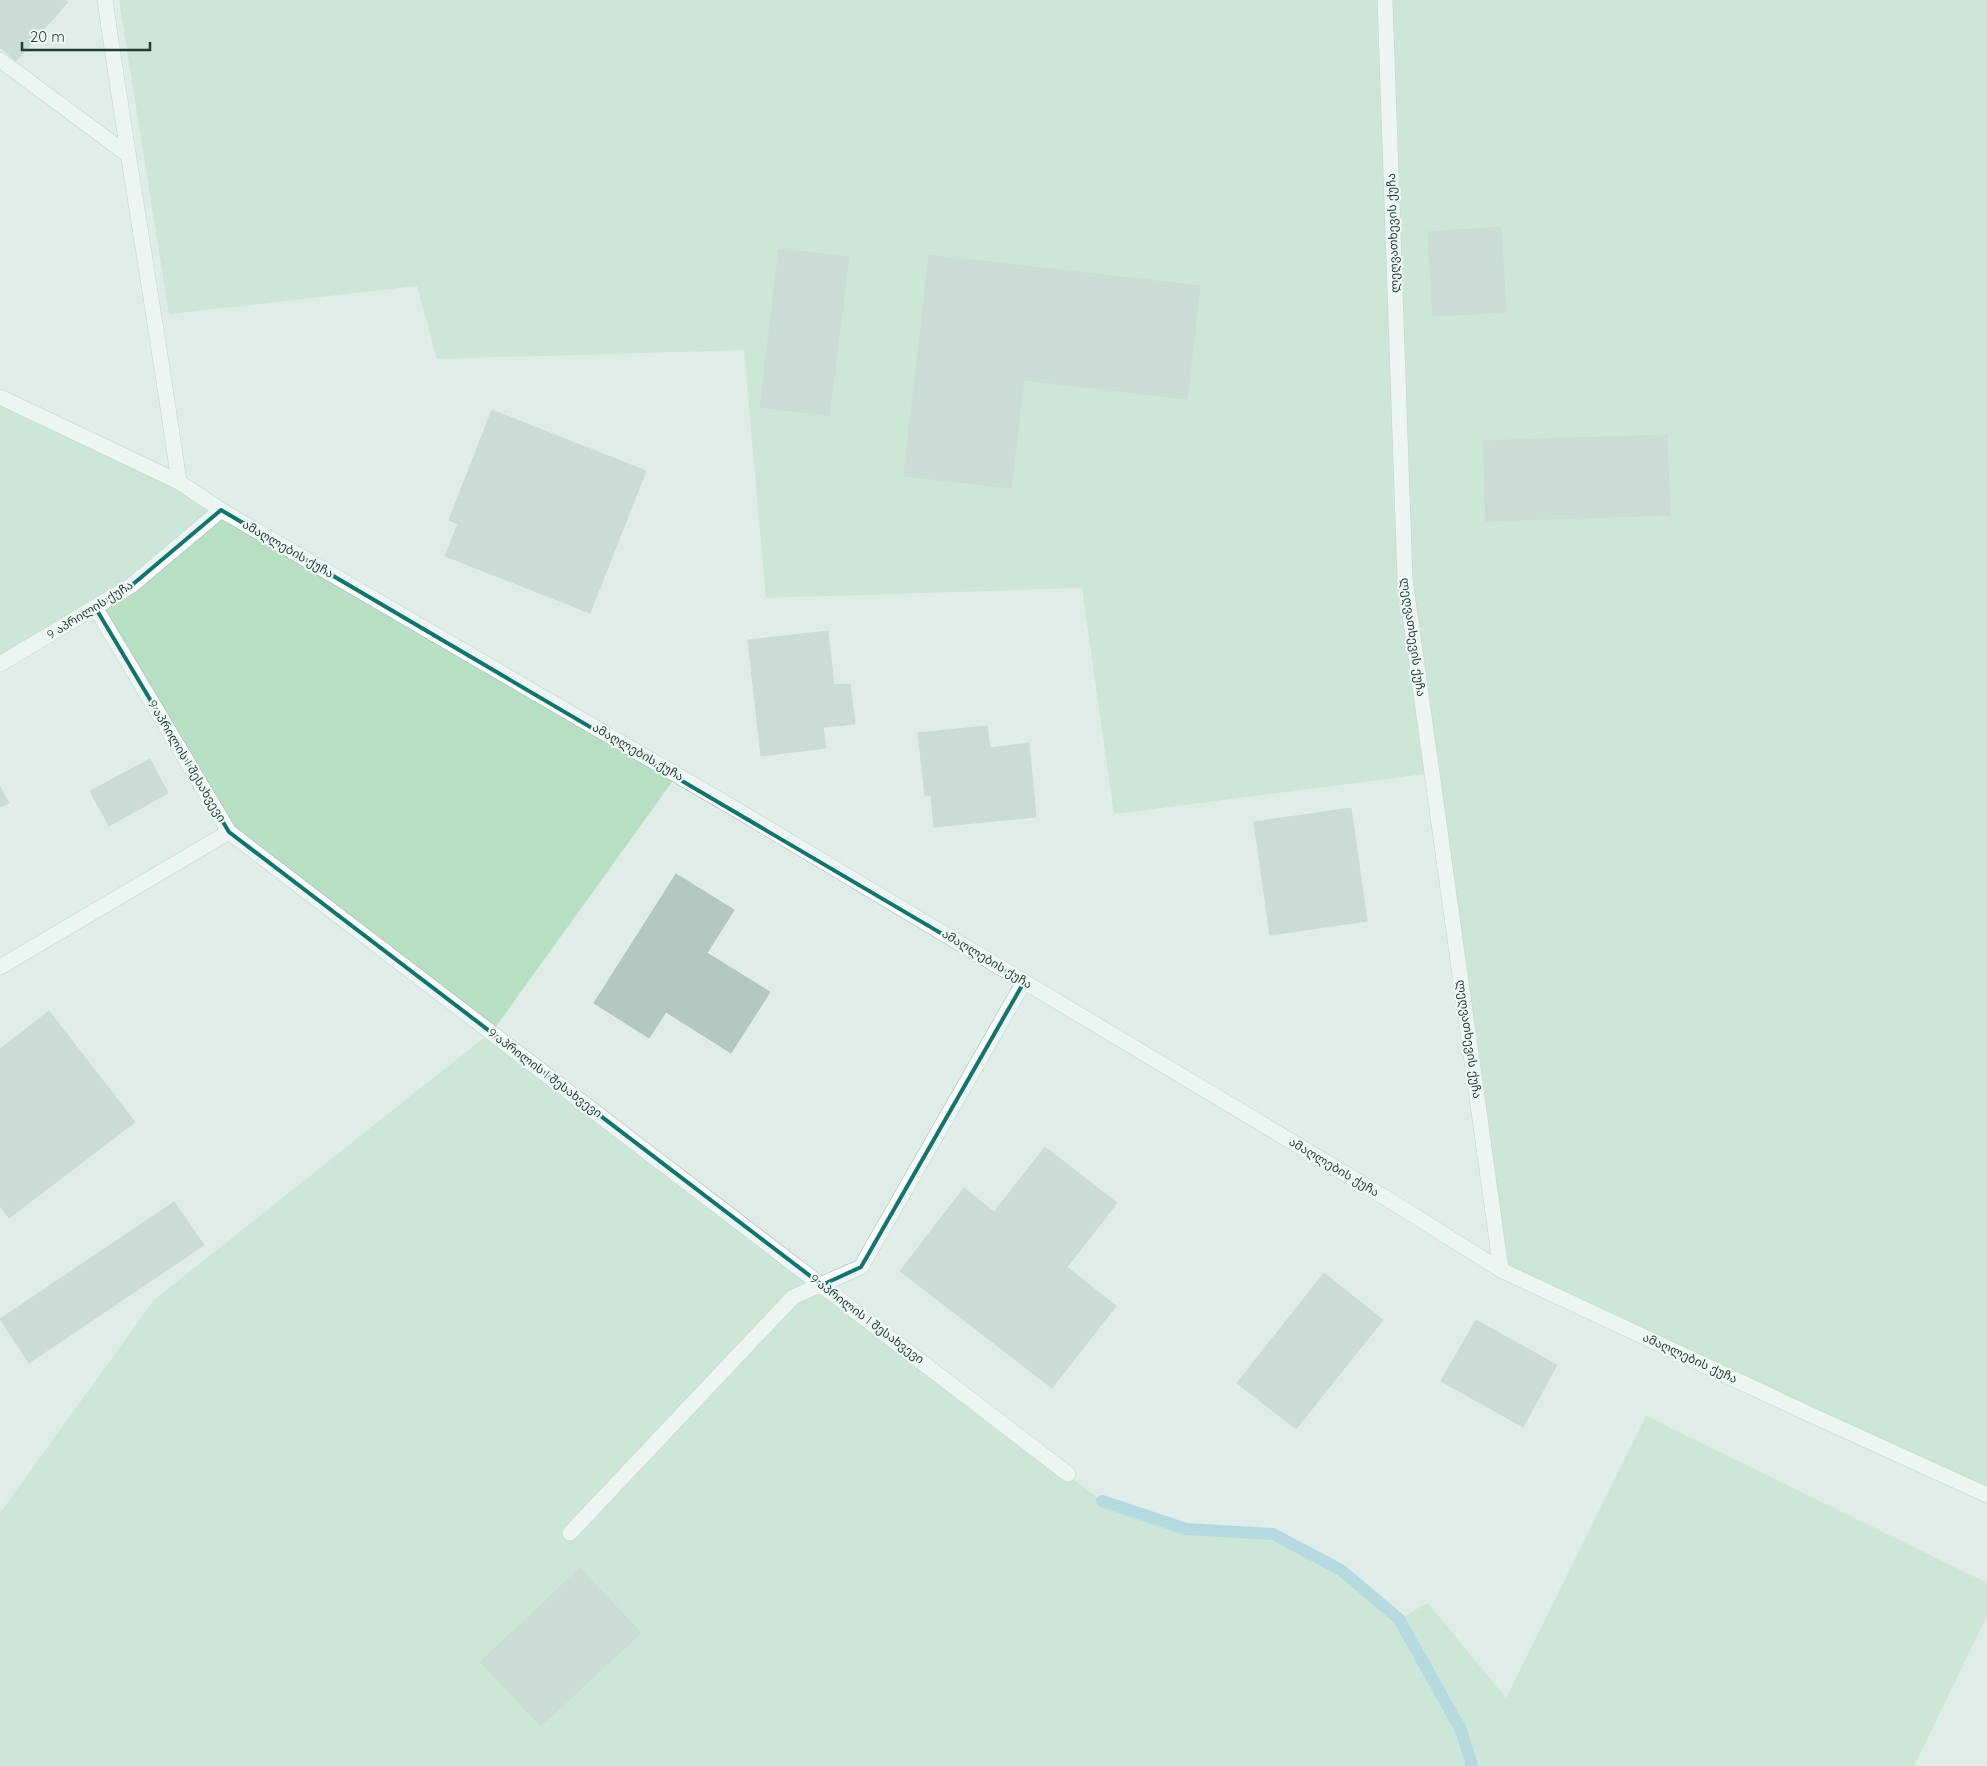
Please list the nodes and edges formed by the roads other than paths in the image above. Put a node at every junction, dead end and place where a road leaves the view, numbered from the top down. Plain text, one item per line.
1 (105, 0) edge
2 (1385, 0) edge
3 (0, 60) edge
4 (127, 154) junction
5 (0, 397) edge
6 (179, 482) junction
7 (221, 510) junction
8 (95, 607) junction
9 (0, 664) edge
10 (229, 832) junction
11 (0, 967) edge
12 (1024, 982) junction
13 (1501, 1270) junction
14 (822, 1285) junction
15 (1068, 1474) dead end
16 (1987, 1494) edge
17 (570, 1533) dead end

1 - 4 street
2 - 13 street, ლეღვათხევის ქუჩა
3 - 4 street
4 - 6 street
5 - 6 street, ამაღლების ქუჩა
6 - 7 street, ამაღლების ქუჩა
7 - 8 street, 9 აპრილის ქუჩა
7 - 12 street, ამაღლების ქუჩა
8 - 9 street, 9 აპრილის ქუჩა
8 - 10 street, 9 აპრილის I შესახვევი
10 - 11 street
10 - 14 street, 9 აპრილის I შესახვევი
12 - 13 street, ამაღლების ქუჩა
12 - 14 street
13 - 16 street, ამაღლების ქუჩა
14 - 15 street, 9 აპრილის I შესახვევი
14 - 17 street

